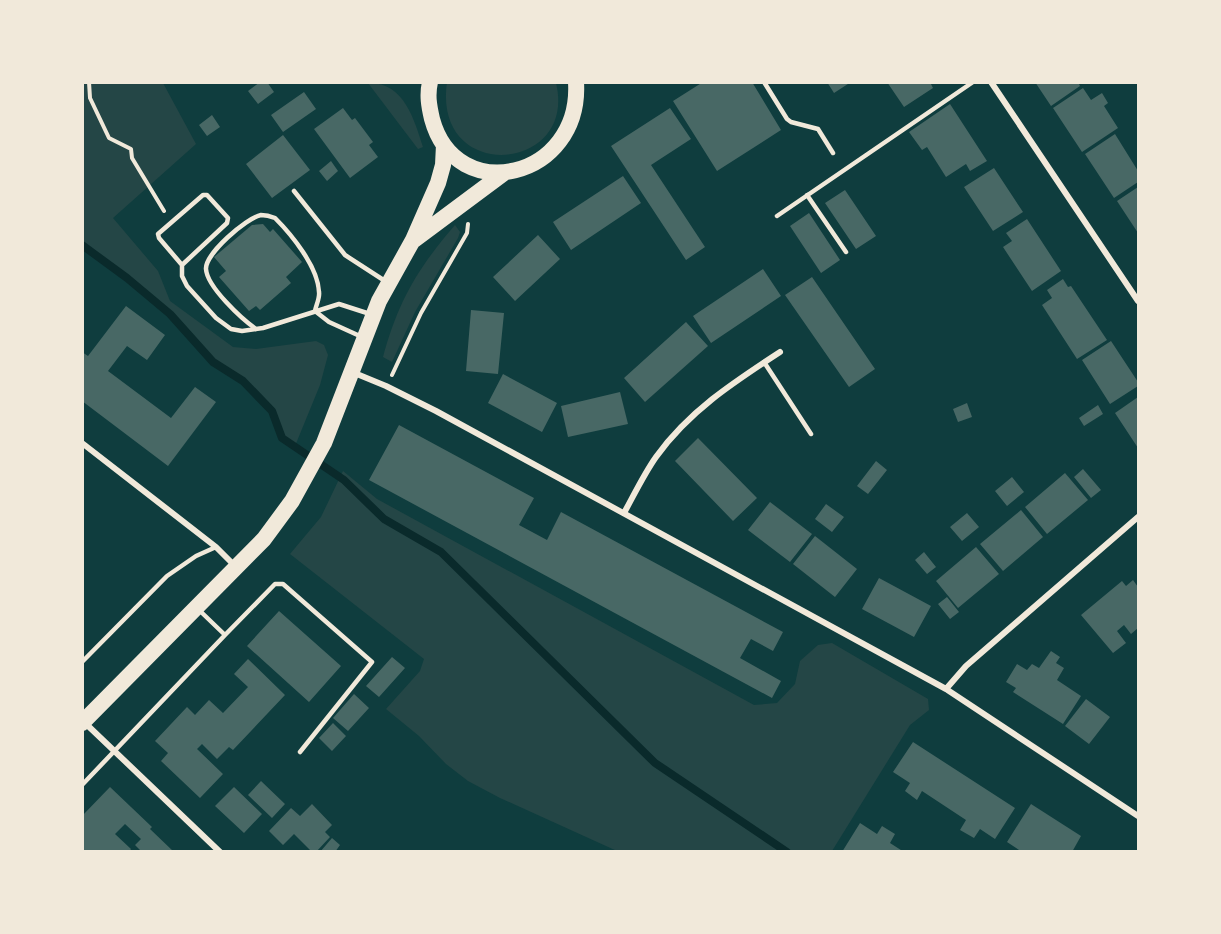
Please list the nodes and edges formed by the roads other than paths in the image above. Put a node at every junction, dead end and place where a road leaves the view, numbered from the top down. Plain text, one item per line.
1 (430, 82) edge
2 (576, 82) edge
3 (764, 82) edge
4 (973, 82) edge
5 (991, 82) edge
6 (444, 145) junction
7 (833, 153) dead end
8 (504, 173) junction
9 (294, 191) dead end
10 (807, 195) junction
11 (777, 216) dead end
12 (413, 240) junction
13 (846, 252) dead end
14 (182, 265) junction
15 (388, 282) junction
16 (1138, 301) edge
17 (315, 311) junction
18 (373, 315) junction
19 (256, 329) junction
20 (364, 338) junction
21 (780, 352) dead end
22 (764, 362) junction
23 (351, 371) junction
24 (811, 434) dead end
25 (82, 443) edge
26 (624, 513) junction
27 (1138, 517) edge
28 (216, 547) junction
29 (237, 567) junction
30 (197, 609) junction
31 (225, 635) junction
32 (82, 662) edge
33 (946, 689) junction
34 (83, 722) edge
35 (114, 751) junction
36 (300, 752) dead end
37 (82, 785) edge
38 (1138, 816) edge
39 (220, 852) edge

1 - 6 highway
2 - 8 highway
3 - 7 lane
4 - 10 lane
5 - 16 street
6 - 8 highway
6 - 12 highway
8 - 12 highway
9 - 15 lane
10 - 11 lane
10 - 13 lane
12 - 15 highway
14 - 14 lane
14 - 19 lane
15 - 18 highway
17 - 18 lane
17 - 19 lane
17 - 19 lane
17 - 20 lane
18 - 20 highway
20 - 23 highway
21 - 22 street
22 - 24 lane
22 - 26 street
23 - 26 street
23 - 29 highway
25 - 28 street
26 - 33 street
27 - 33 street
28 - 29 street
28 - 32 lane
29 - 30 highway
30 - 31 lane
30 - 34 highway
31 - 35 lane
31 - 36 lane
33 - 38 street
34 - 35 street
35 - 37 lane
35 - 39 street

